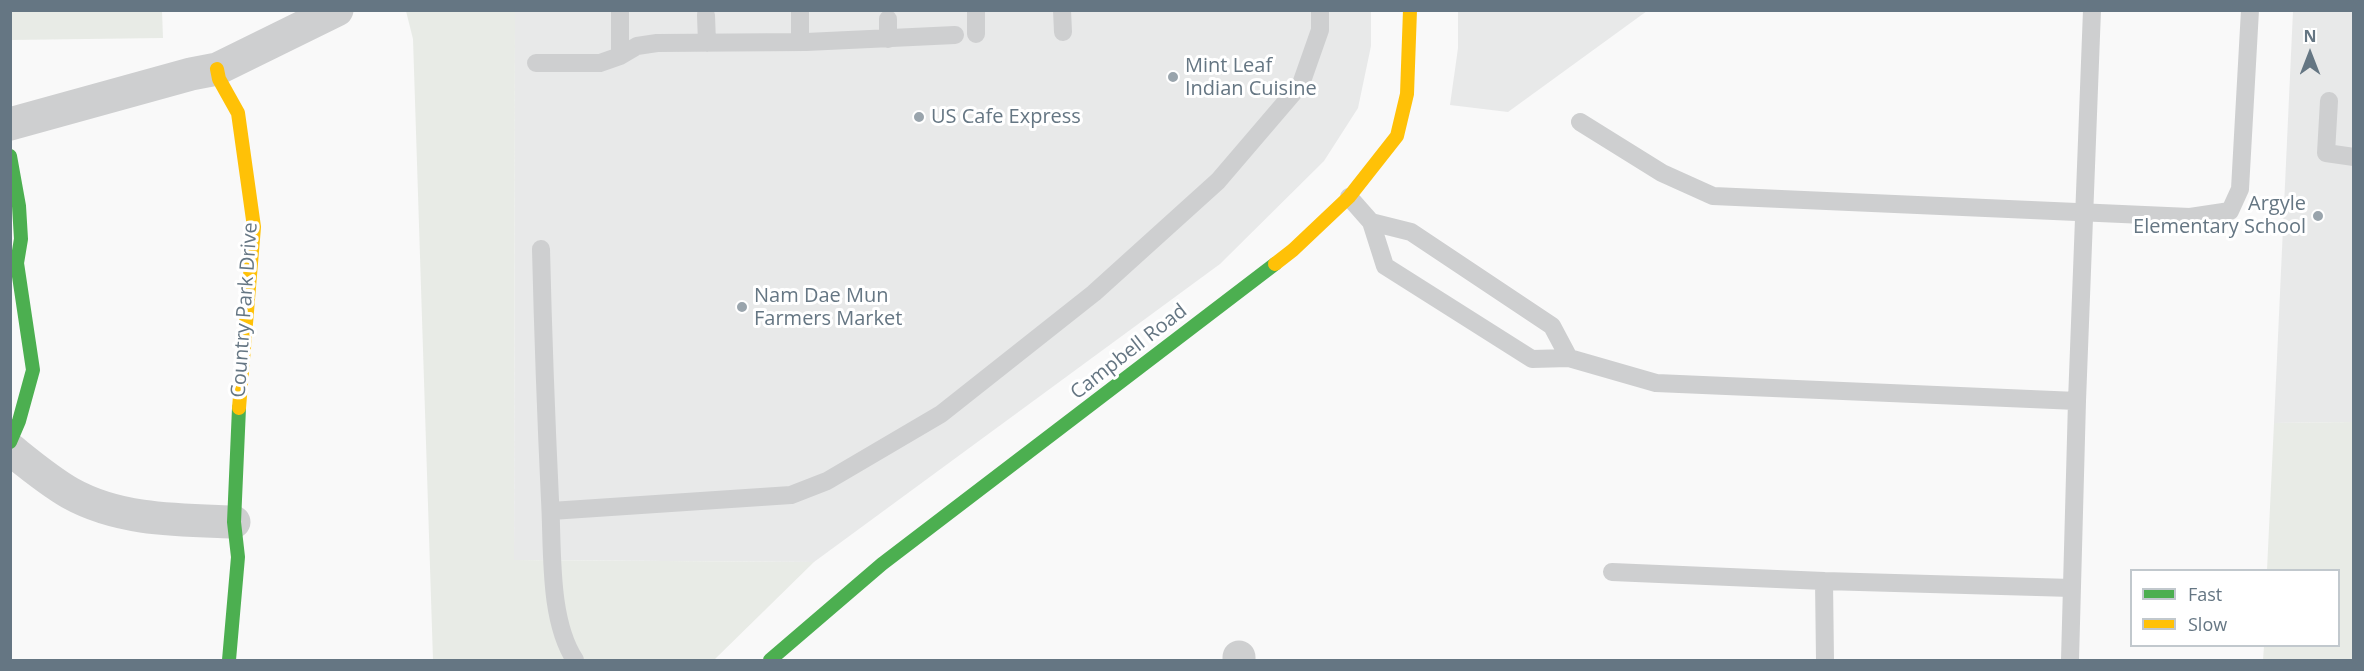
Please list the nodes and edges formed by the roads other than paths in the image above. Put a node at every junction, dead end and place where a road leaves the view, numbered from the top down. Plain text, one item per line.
1 (337, 10) edge
2 (621, 10) edge
3 (976, 10) edge
4 (1062, 10) edge
5 (1320, 10) edge
6 (1410, 10) edge
7 (2092, 10) edge
8 (2250, 10) edge
9 (800, 11) edge
10 (706, 15) dead end
11 (888, 19) dead end
12 (1063, 32) dead end
13 (976, 34) dead end
14 (955, 35) dead end
15 (888, 39) junction
16 (800, 42) junction
17 (707, 43) junction
18 (620, 56) junction
19 (536, 63) dead end
20 (218, 69) junction
21 (2329, 101) dead end
22 (1581, 122) dead end
23 (10, 124) edge
24 (10, 156) edge
25 (2354, 157) edge
26 (1349, 197) junction
27 (2084, 211) junction
28 (1371, 222) junction
29 (16, 241) edge
30 (541, 249) dead end
31 (1569, 358) junction
32 (2077, 401) junction
33 (10, 442) edge
34 (10, 450) edge
35 (551, 511) junction
36 (234, 522) junction
37 (1612, 572) dead end
38 (1824, 581) junction
39 (2072, 588) junction
40 (229, 660) edge
41 (575, 660) edge
42 (770, 660) edge
43 (1825, 660) edge
44 (2070, 660) edge

1 - 20 street
2 - 18 lane
3 - 13 lane
4 - 12 lane
5 - 35 lane
6 - 26 street, Campbell Road
7 - 27 lane
8 - 27 lane
9 - 16 lane
10 - 17 lane
11 - 15 lane
14 - 15 lane
15 - 16 lane
16 - 17 lane
17 - 18 lane
18 - 19 lane
20 - 23 street
20 - 36 street, Country Park Drive
21 - 25 lane
22 - 27 lane
24 - 29 street
26 - 28 lane
26 - 42 street, Campbell Road
27 - 32 lane
28 - 31 lane
28 - 31 lane
29 - 33 street
30 - 35 lane
31 - 32 lane
32 - 39 lane
34 - 36 street
35 - 41 lane
36 - 40 street, Country Park Drive
37 - 38 lane
38 - 39 lane
38 - 43 lane
39 - 44 lane

